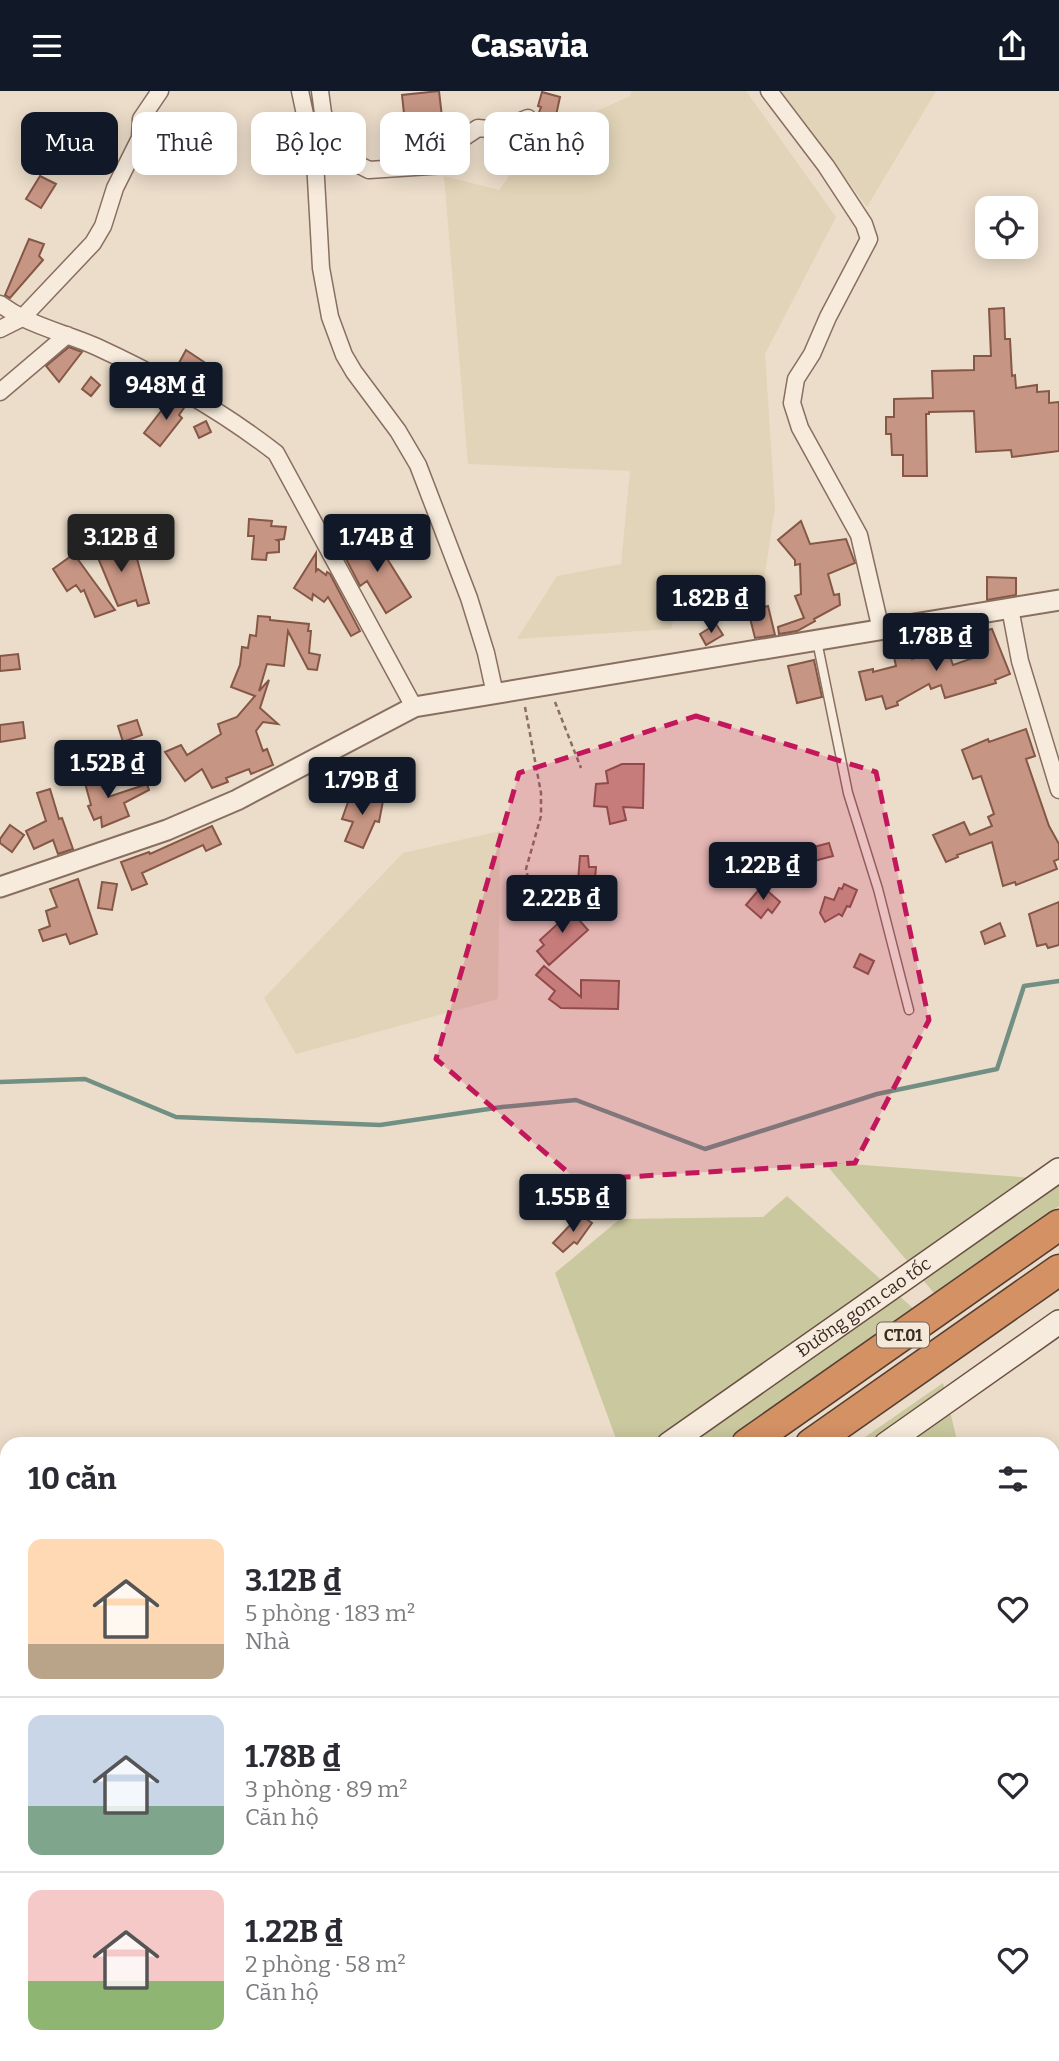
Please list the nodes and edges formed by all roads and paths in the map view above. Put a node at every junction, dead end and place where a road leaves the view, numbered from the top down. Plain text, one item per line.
1 (160, 91) edge
2 (300, 91) edge
3 (320, 91) edge
4 (769, 91) edge
5 (484, 128) edge
6 (0, 304) edge
7 (22, 318) junction
8 (0, 329) edge
9 (67, 335) junction
10 (0, 392) edge
11 (1059, 600) edge
12 (1010, 608) junction
13 (881, 630) junction
14 (817, 641) junction
15 (549, 686) junction
16 (522, 690) junction
17 (495, 694) junction
18 (414, 707) junction
19 (581, 768) dead end
20 (1059, 790) edge
21 (0, 887) edge
22 (550, 904) dead end
23 (909, 1010) dead end
24 (1059, 1170) edge
25 (1059, 1225) edge
26 (1059, 1270) edge
27 (1059, 1322) edge
28 (679, 1437) edge
29 (757, 1437) edge
30 (821, 1437) edge
31 (896, 1437) edge

1 - 7 street
2 - 17 street
3 - 5 street
4 - 13 street
6 - 7 street
7 - 8 street
7 - 9 street
9 - 10 street
9 - 18 street
11 - 12 street
12 - 13 street
12 - 20 street
13 - 14 street
14 - 15 street
14 - 23 lane
15 - 16 street
15 - 19 path
16 - 17 street
16 - 22 path
17 - 18 street
18 - 21 street
24 - 28 main road, Đường gom cao tốc
25 - 29 highway, CT.01
26 - 30 highway, CT.01
27 - 31 main road

